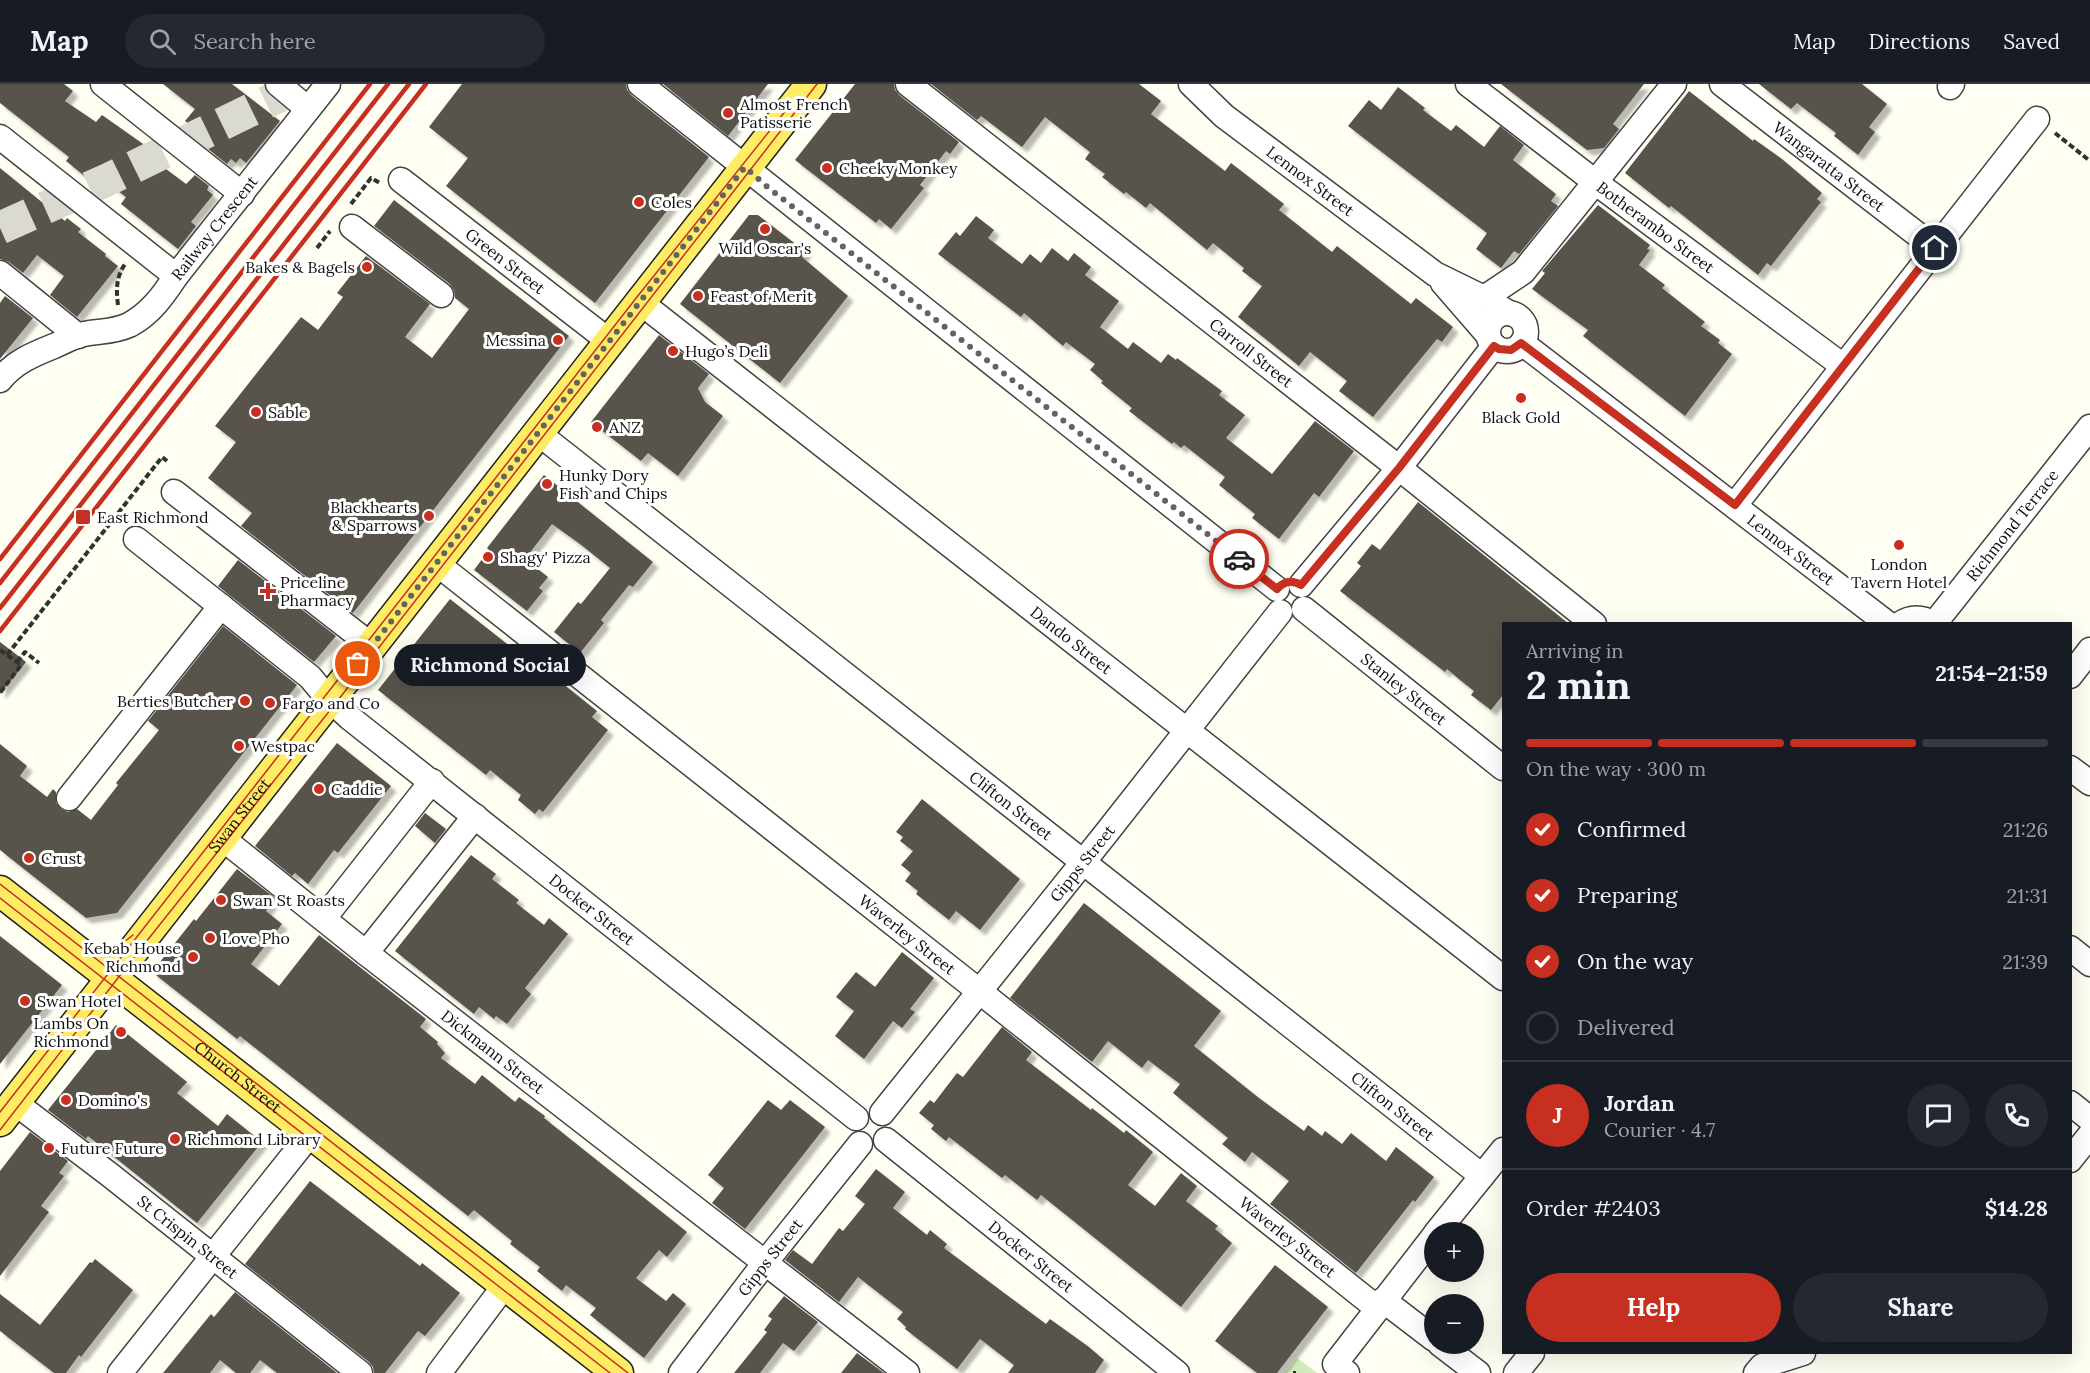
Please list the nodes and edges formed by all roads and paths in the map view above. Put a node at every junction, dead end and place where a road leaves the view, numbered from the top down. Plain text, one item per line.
1 (103, 84) edge
2 (278, 84) edge
3 (328, 84) edge
4 (640, 84) edge
5 (811, 84) edge
6 (908, 84) edge
7 (1191, 84) edge
8 (1468, 84) edge
9 (1674, 84) edge
10 (1722, 84) edge
11 (308, 109) junction
12 (2037, 119) joint
13 (0, 137) edge
14 (2090, 161) edge
15 (745, 167) junction
16 (401, 180) dead end
17 (1596, 182) junction
18 (242, 194) junction
19 (352, 226) dead end
20 (1935, 248) junction
21 (128, 258) dead end
22 (1523, 272) junction
23 (0, 273) edge
24 (1435, 274) junction
25 (176, 276) junction
26 (441, 295) dead end
27 (1484, 298) junction
28 (640, 302) junction
29 (1512, 314) junction
30 (123, 327) junction
31 (78, 336) junction
32 (1491, 340) junction
33 (609, 341) junction
34 (1521, 343) junction
35 (1843, 366) junction
36 (0, 380) edge
37 (2090, 428) edge
38 (538, 433) junction
39 (167, 461) dead end
40 (1399, 468) junction
41 (174, 492) dead end
42 (1735, 505) junction
43 (136, 538) dead end
44 (436, 564) junction
45 (1301, 585) junction
46 (1278, 600) junction
47 (221, 606) junction
48 (1304, 609) junction
49 (1592, 622) edge
50 (1885, 622) edge
51 (1904, 622) edge
52 (1931, 622) edge
53 (1936, 622) edge
54 (372, 646) junction
55 (0, 650) edge
56 (2090, 650) edge
57 (7, 655) junction
58 (17, 662) junction
59 (39, 663) dead end
60 (2072, 672) edge
61 (0, 693) edge
62 (331, 699) junction
63 (1188, 730) junction
64 (1502, 767) edge
65 (2072, 770) edge
66 (432, 781) junction
67 (2090, 783) edge
68 (69, 798) dead end
69 (475, 816) junction
70 (222, 838) junction
71 (1084, 861) junction
72 (0, 891) edge
73 (324, 918) junction
74 (2072, 950) edge
75 (366, 953) junction
76 (2090, 964) edge
77 (1502, 977) edge
78 (111, 978) junction
79 (979, 991) junction
80 (2072, 1105) edge
81 (5, 1110) edge
82 (882, 1113) junction
83 (856, 1118) junction
84 (2090, 1119) edge
85 (310, 1133) junction
86 (2090, 1135) edge
87 (886, 1140) junction
88 (860, 1144) junction
89 (1502, 1151) edge
90 (2072, 1158) edge
91 (1482, 1176) junction
92 (1445, 1222) edge
93 (1424, 1248) edge
94 (212, 1256) junction
95 (764, 1264) junction
96 (505, 1285) junction
97 (1380, 1304) junction
98 (1424, 1333) edge
99 (1453, 1354) edge
100 (1531, 1354) edge
101 (1800, 1354) edge
102 (1341, 1368) edge
103 (120, 1373) edge
104 (360, 1373) edge
105 (438, 1373) edge
106 (618, 1373) edge
107 (681, 1373) edge
108 (907, 1373) edge
109 (1177, 1373) edge
110 (1478, 1373) edge
111 (1516, 1373) edge
112 (1756, 1373) edge

1 - 18 street
2 - 11 street
3 - 11 street, Railway Crescent
4 - 15 street
5 - 15 main road, Swan Street
6 - 40 street, Carroll Street
7 - 24 street, Lennox Street
8 - 17 street, Botherambo Street
9 - 17 street
10 - 20 street, Wangaratta Street
11 - 18 street, Railway Crescent
12 - 14 path
12 - 20 street
13 - 25 street
15 - 28 main road, Swan Street
15 - 46 street
16 - 33 street, Green Street
17 - 22 street
17 - 35 street, Botherambo Street
18 - 25 street, Railway Crescent
19 - 26 street
20 - 35 street
21 - 30 path
22 - 27 street
22 - 29 street
23 - 31 street
24 - 27 street, Lennox Street
24 - 32 street, Lennox Street
25 - 30 street, Railway Crescent
27 - 29 street, Lennox Street
28 - 33 main road, Swan Street
28 - 63 street, Dando Street
29 - 32 street
29 - 34 street
30 - 31 street, Railway Crescent
31 - 36 street, Railway Crescent
32 - 34 street
32 - 40 street
33 - 38 main road, Swan Street
34 - 42 street, Lennox Street
35 - 42 street
37 - 53 street, Richmond Terrace
38 - 44 main road, Swan Street
38 - 71 street, Clifton Street
39 - 57 path
40 - 45 street
40 - 49 street, Carroll Street
41 - 54 street
42 - 50 street, Lennox Street
43 - 47 street, Docker Street
44 - 54 main road, Swan Street
44 - 79 street, Waverley Street
45 - 46 street
45 - 48 street
46 - 48 street
46 - 63 street, Gipps Street
47 - 62 street, Docker Street
47 - 68 street
48 - 64 street, Stanley Street
51 - 52 street
54 - 62 main road, Swan Street
55 - 57 path
56 - 60 street
57 - 58 path
58 - 59 path
58 - 61 path
62 - 66 street, Docker Street
62 - 70 main road, Swan Street
63 - 71 street, Gipps Street
63 - 77 street, Dando Street
65 - 67 street
66 - 69 street, Docker Street
66 - 73 street
69 - 75 street
69 - 83 street, Docker Street
70 - 73 street, Dickmann Street
70 - 78 main road, Swan Street
71 - 79 street, Gipps Street
71 - 91 street, Clifton Street
72 - 78 main road, Church Street
73 - 75 street, Dickmann Street
74 - 76 street
75 - 95 street, Dickmann Street
78 - 81 main road, Swan Street
78 - 85 main road, Church Street
79 - 82 street, Gipps Street
79 - 97 street, Waverley Street
80 - 84 street
81 - 94 street, St Crispin Street
82 - 83 street
82 - 87 street
83 - 88 street
85 - 94 street
85 - 96 main road, Church Street
86 - 90 street
87 - 88 street
87 - 109 street, Docker Street
88 - 95 street, Gipps Street
89 - 91 street
91 - 92 street
93 - 97 street
94 - 103 street
94 - 104 street, St Crispin Street
95 - 107 street, Gipps Street
95 - 108 street, Dickmann Street
96 - 105 street
96 - 106 main road, Church Street
97 - 98 street, Waverley Street
97 - 102 street
99 - 110 street
100 - 111 street
101 - 112 street

